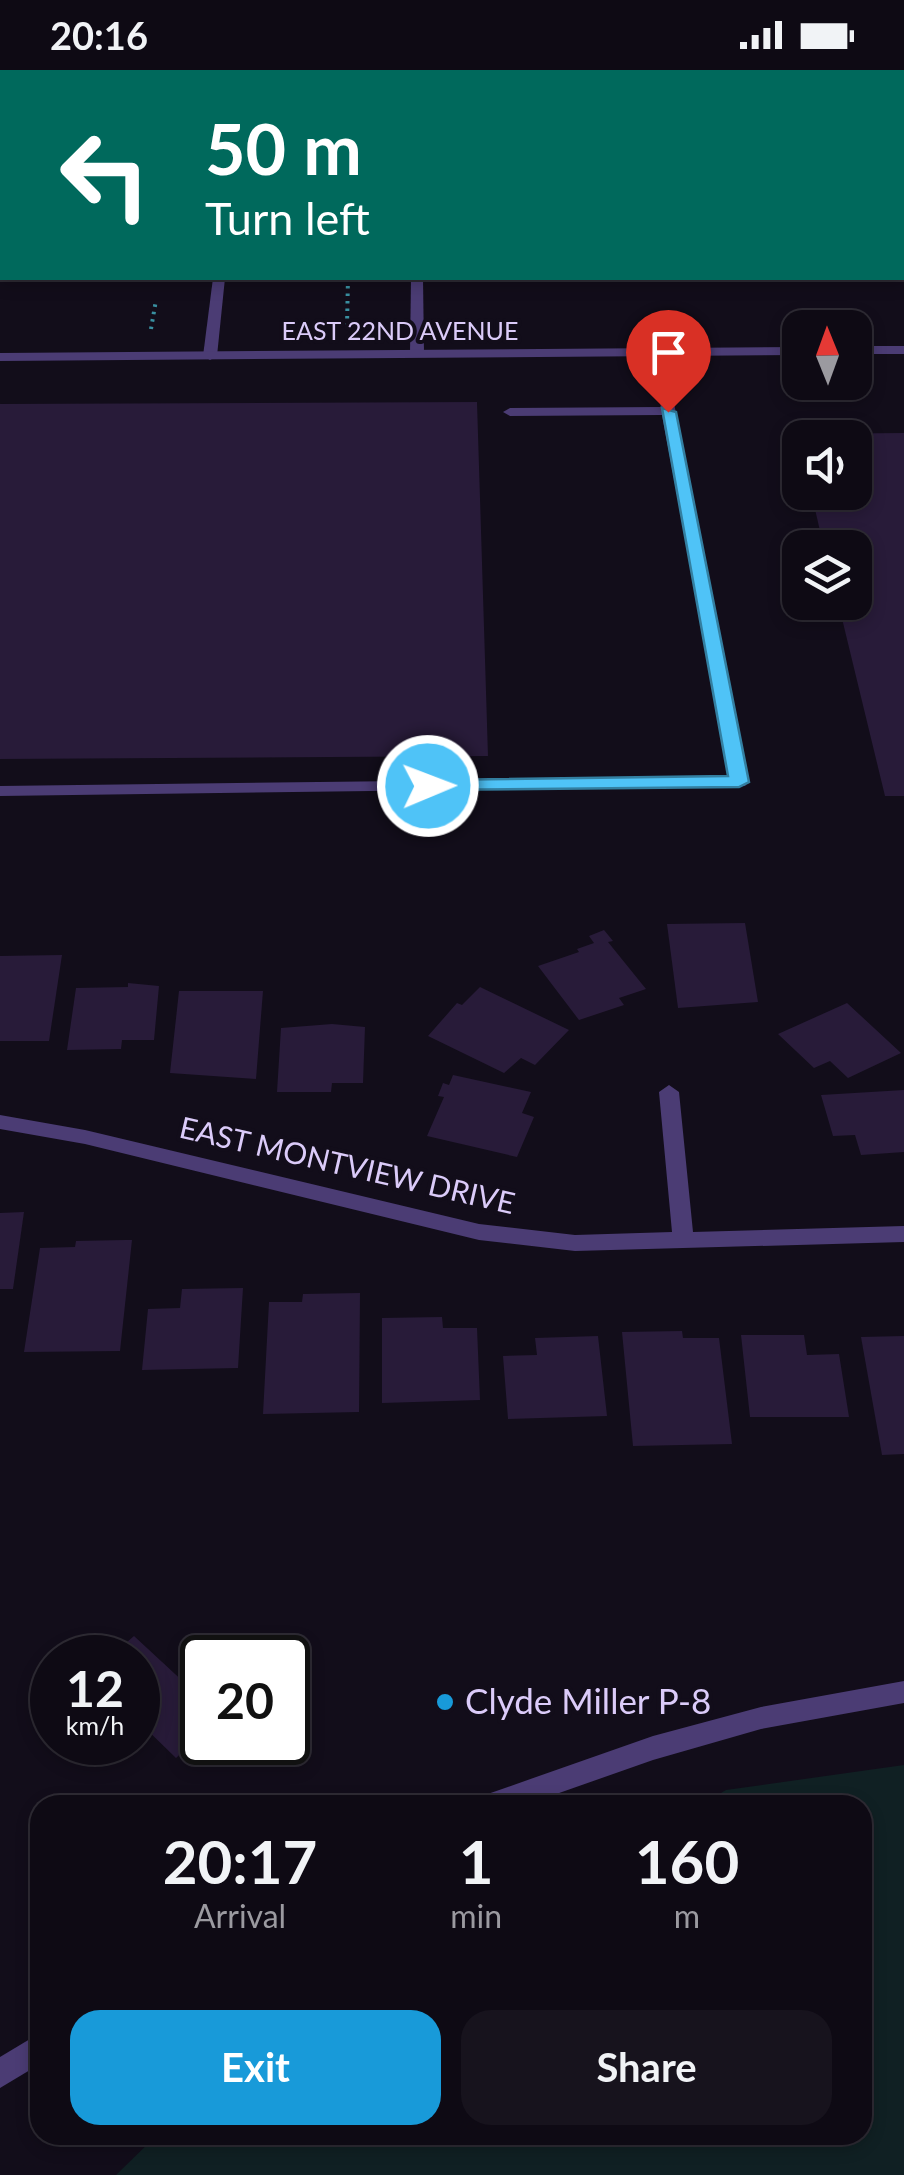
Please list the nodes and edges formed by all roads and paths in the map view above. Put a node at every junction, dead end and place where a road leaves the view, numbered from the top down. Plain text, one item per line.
1 (219, 280) edge
2 (348, 280) edge
3 (417, 280) edge
4 (156, 300) dead end
5 (347, 328) dead end
6 (152, 329) dead end
7 (872, 350) edge
8 (904, 350) edge
9 (782, 351) edge
10 (657, 352) junction
11 (417, 353) junction
12 (210, 356) junction
13 (0, 357) edge
14 (510, 412) dead end
15 (668, 412) junction
16 (0, 791) edge
17 (668, 1092) dead end
18 (0, 1122) edge
19 (904, 1234) edge
20 (683, 1238) junction
21 (904, 1692) edge
22 (519, 1795) edge
23 (30, 2054) edge
24 (0, 2074) edge

1 - 12 street
2 - 5 path
3 - 11 street
4 - 6 path
7 - 8 street
9 - 10 street, EAST 22ND AVENUE
10 - 11 street, EAST 22ND AVENUE
10 - 15 street
11 - 12 street, EAST 22ND AVENUE
12 - 13 street, EAST 22ND AVENUE
14 - 15 street
15 - 16 street
17 - 20 street
18 - 20 street, EAST MONTVIEW DRIVE
19 - 20 street, EAST MONTVIEW DRIVE
21 - 22 street
23 - 24 street

